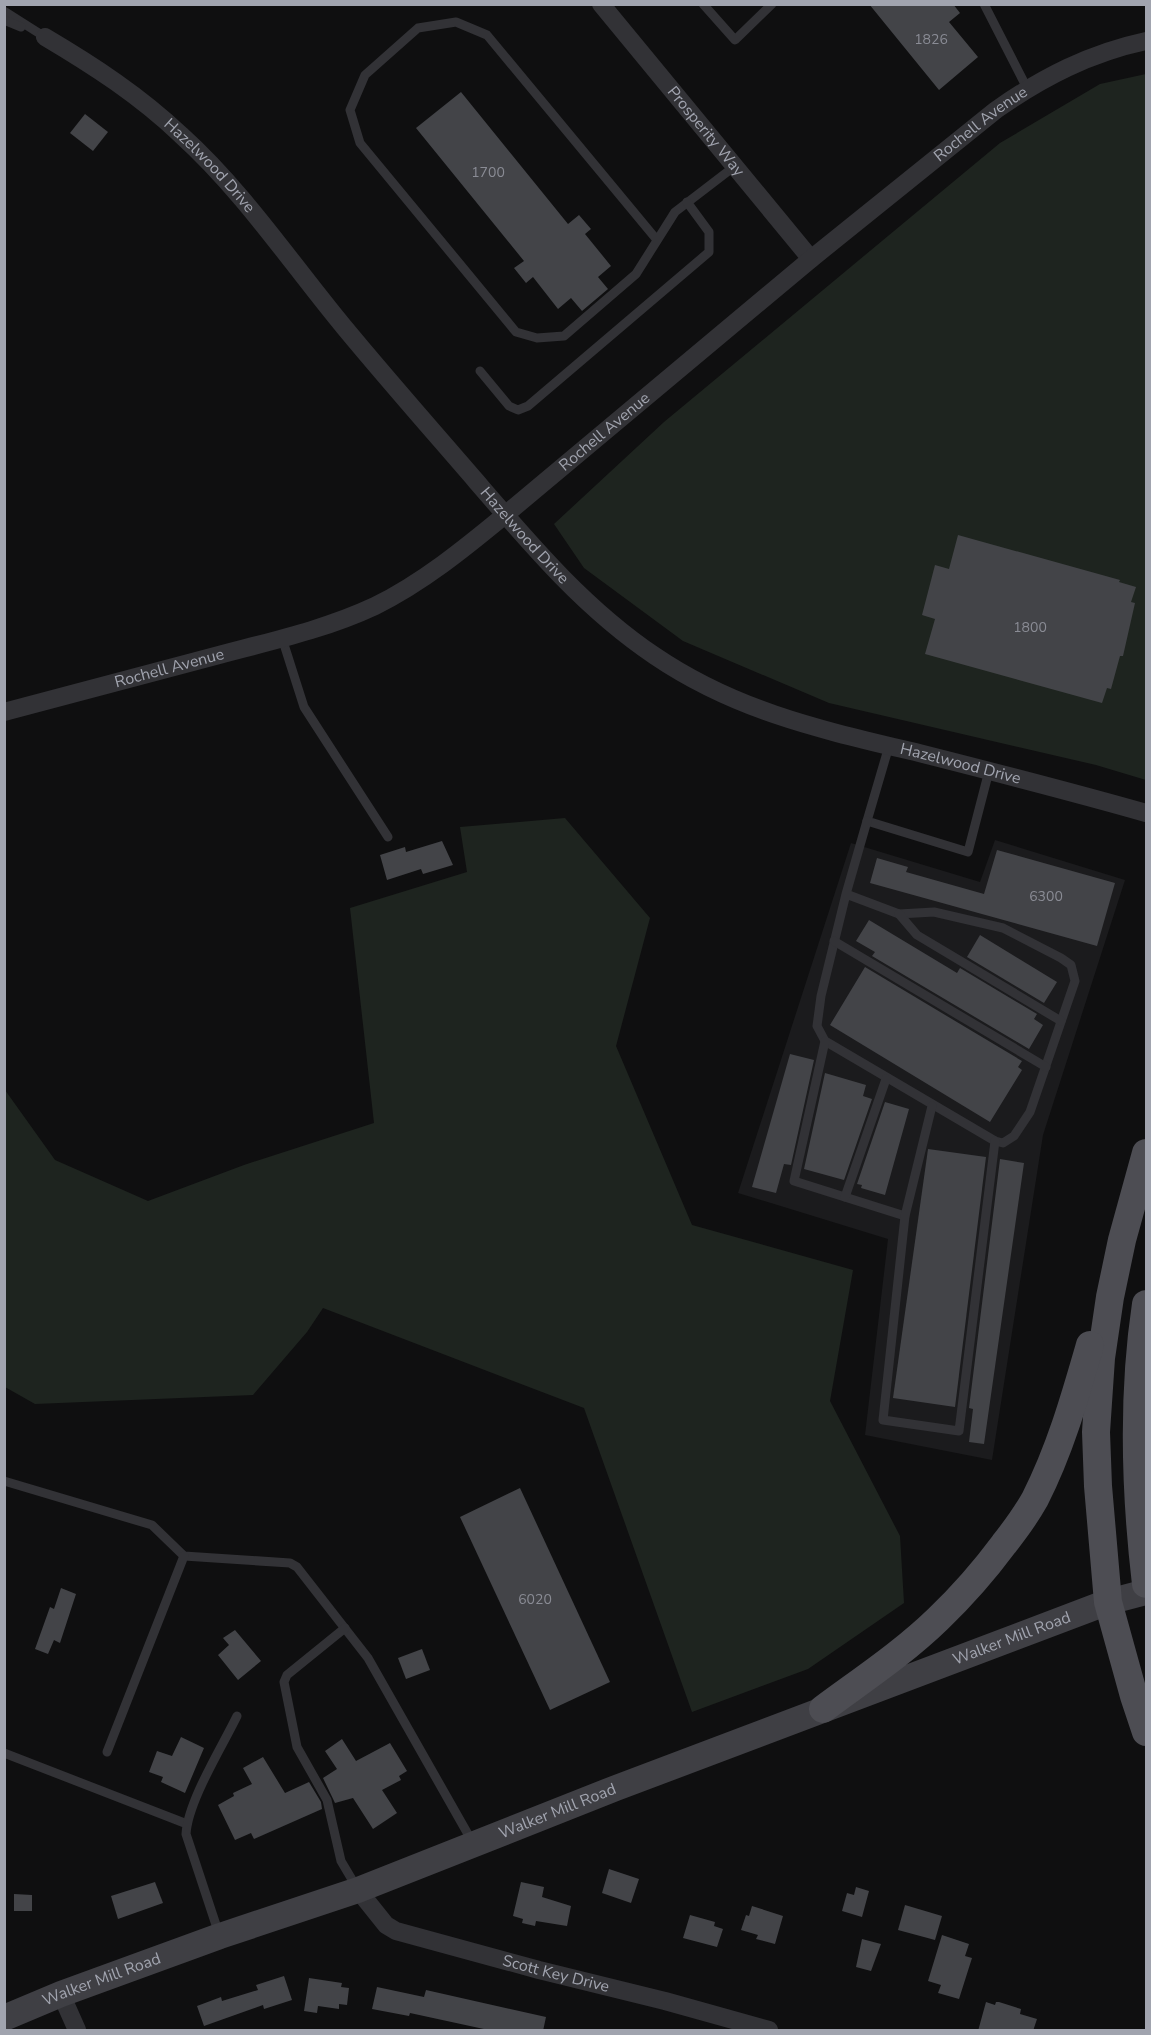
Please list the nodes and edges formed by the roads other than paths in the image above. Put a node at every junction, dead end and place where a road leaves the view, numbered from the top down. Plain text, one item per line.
1 (601, 4) edge
2 (704, 4) edge
3 (772, 4) edge
4 (984, 4) edge
5 (4, 11) edge
6 (4, 20) edge
7 (45, 37) junction
8 (1146, 40) edge
9 (1027, 88) junction
10 (735, 166) junction
11 (687, 202) junction
12 (657, 240) junction
13 (812, 259) junction
14 (480, 371) dead end
15 (505, 515) junction
16 (282, 638) junction
17 (4, 712) edge
18 (889, 746) junction
19 (989, 771) junction
20 (1146, 813) edge
21 (867, 821) junction
22 (388, 837) dead end
23 (846, 894) junction
24 (899, 914) junction
25 (834, 942) junction
26 (1061, 1021) junction
27 (825, 1041) junction
28 (1046, 1067) junction
29 (886, 1078) junction
30 (932, 1106) junction
31 (995, 1141) junction
32 (1146, 1153) edge
33 (845, 1197) junction
34 (905, 1216) junction
35 (1122, 1240) junction
36 (1146, 1304) edge
37 (4, 1481) edge
38 (184, 1556) junction
39 (1146, 1584) edge
40 (1146, 1592) edge
41 (1108, 1602) junction
42 (345, 1628) junction
43 (823, 1709) junction
44 (237, 1716) dead end
45 (1146, 1732) edge
46 (107, 1752) dead end
47 (4, 1753) edge
48 (187, 1824) junction
49 (473, 1843) junction
50 (358, 1890) junction
51 (220, 1936) junction
52 (62, 1994) junction
53 (4, 2018) edge
54 (77, 2031) edge
55 (769, 2031) edge

1 - 10 street, Prosperity Way
2 - 3 lane
4 - 9 lane
5 - 7 lane
6 - 7 lane
7 - 15 street, Hazelwood Drive
8 - 9 street, Rochell Avenue
9 - 13 street, Rochell Avenue
10 - 11 lane
10 - 13 street, Prosperity Way
11 - 12 lane
11 - 14 lane
12 - 12 lane
13 - 15 street, Rochell Avenue
15 - 16 street, Rochell Avenue
15 - 18 street, Hazelwood Drive
16 - 17 street, Rochell Avenue
16 - 22 lane
18 - 19 street, Hazelwood Drive
18 - 21 lane
19 - 20 street, Hazelwood Drive
19 - 21 lane
21 - 23 lane
23 - 24 lane
23 - 25 lane
24 - 26 lane
24 - 26 lane
25 - 27 lane
25 - 28 lane
26 - 28 lane
27 - 29 lane
27 - 33 lane
28 - 31 lane
29 - 30 lane
29 - 33 lane
30 - 31 lane
30 - 34 lane
31 - 34 lane
32 - 35 main road
33 - 34 lane
35 - 41 main road
35 - 43 main road
36 - 39 main road
37 - 38 lane
38 - 42 lane
38 - 46 lane
40 - 41 street, Walker Mill Road
41 - 43 street, Walker Mill Road
41 - 45 main road
42 - 49 lane
42 - 50 lane
43 - 49 street, Walker Mill Road
44 - 48 lane
47 - 48 lane
48 - 51 lane
49 - 50 street, Walker Mill Road
50 - 51 street, Walker Mill Road
50 - 55 street, Scott Key Drive
51 - 52 street, Walker Mill Road
52 - 53 street, Walker Mill Road
52 - 54 street

